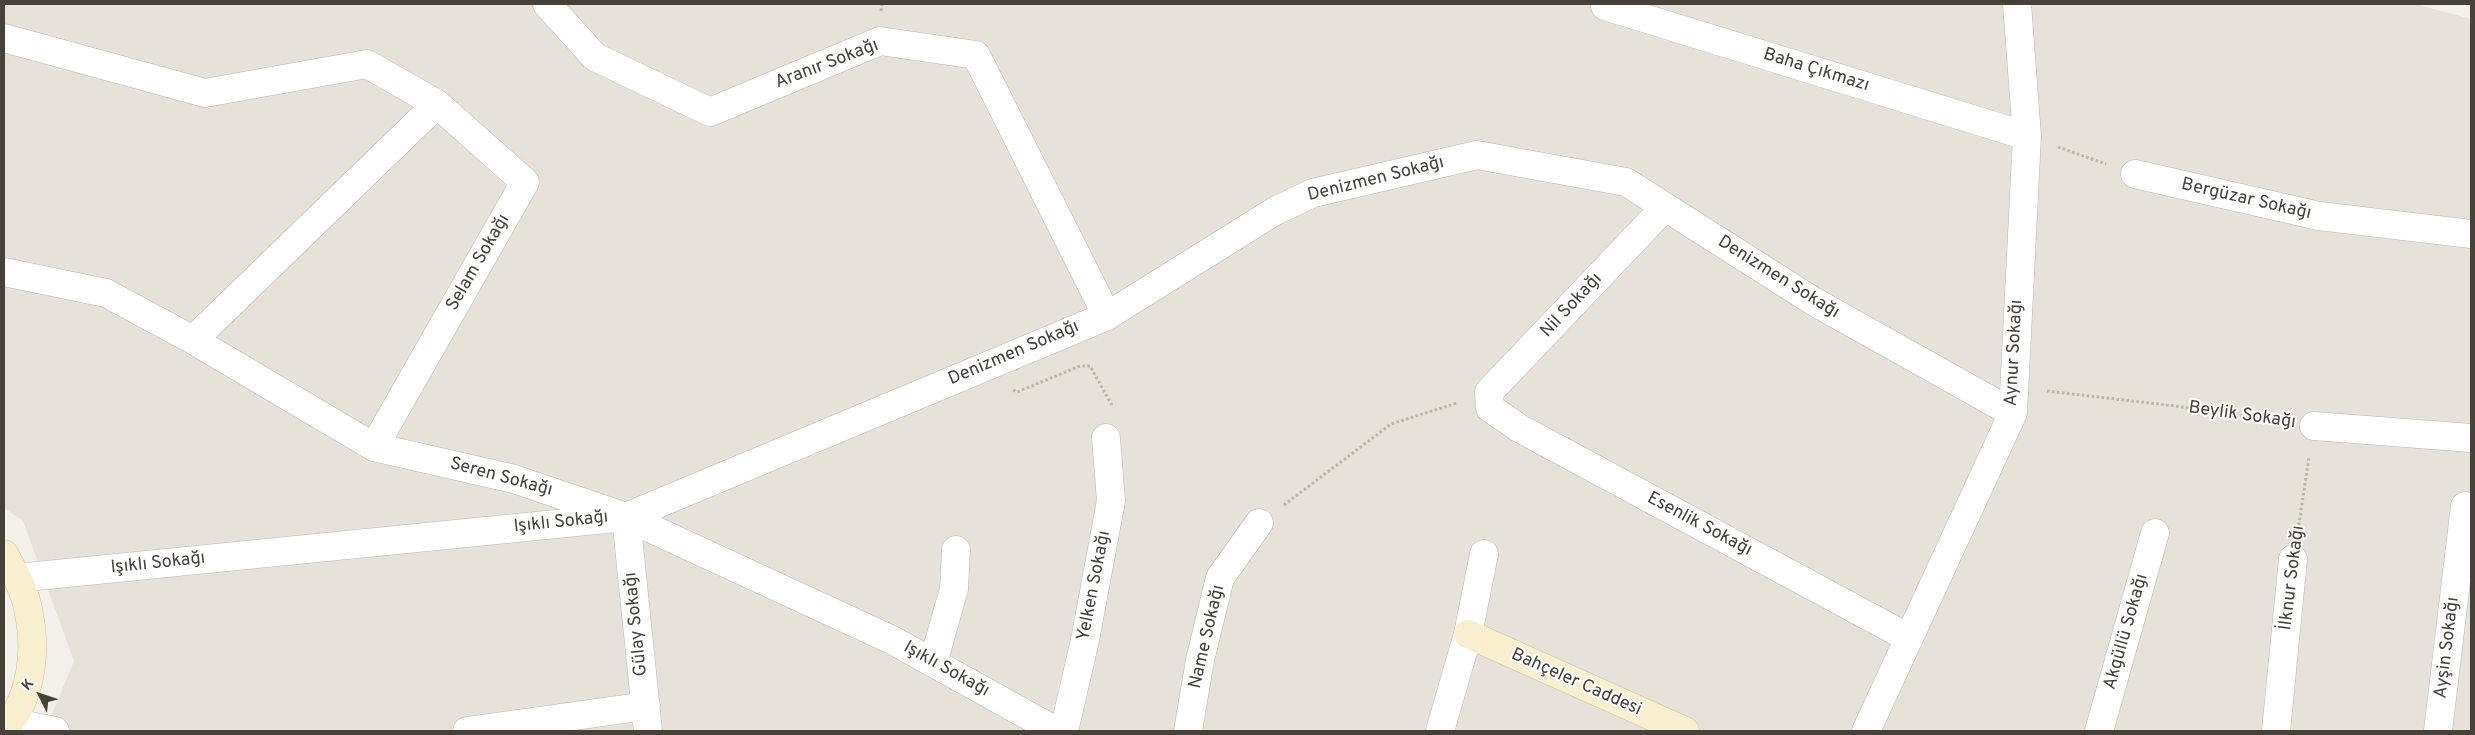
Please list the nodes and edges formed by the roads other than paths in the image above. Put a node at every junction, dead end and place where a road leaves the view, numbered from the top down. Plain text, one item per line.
1 (547, 4) edge
2 (2017, 4) edge
3 (1604, 6) dead end
4 (4, 38) edge
5 (437, 104) junction
6 (2027, 136) junction
7 (2135, 174) road end
8 (1665, 207) junction
9 (2471, 234) edge
10 (4, 272) edge
11 (1107, 316) junction
12 (193, 340) junction
13 (1490, 400) joint
14 (2013, 400) junction
15 (2314, 426) road end
16 (1106, 438) road end
17 (2471, 438) edge
18 (374, 447) junction
19 (2465, 506) dead end
20 (626, 517) junction
21 (1259, 523) road end
22 (2155, 533) dead end
23 (956, 550) dead end
24 (4, 554) edge
25 (1484, 554) dead end
26 (2293, 559) road end
27 (11, 580) edge
28 (1468, 634) junction
29 (1909, 638) junction
30 (933, 663) junction
31 (647, 719) edge
32 (6, 724) edge
33 (55, 731) edge
34 (467, 731) edge
35 (1056, 731) edge
36 (1064, 731) edge
37 (1188, 731) edge
38 (1440, 731) edge
39 (1685, 731) edge
40 (1866, 731) edge
41 (2098, 731) edge
42 (2276, 731) edge
43 (2438, 731) edge

1 - 11 street, Aranır Sokağı
2 - 6 street, Aynur Sokağı
3 - 6 street, Baha Çıkmazı
4 - 5 street
5 - 12 street
5 - 18 street, Selam Sokağı
6 - 14 street, Aynur Sokağı
7 - 9 street, Bergüzar Sokağı
8 - 11 street, Denizmen Sokağı
8 - 13 street, Nil Sokağı
8 - 14 street, Denizmen Sokağı
10 - 12 street, Seren Sokağı
11 - 20 street, Denizmen Sokağı
12 - 18 street, Seren Sokağı
13 - 29 street, Esenlik Sokağı
14 - 29 street, Aynur Sokağı
15 - 17 street, Beylik Sokağı
16 - 36 street, Yelken Sokağı
18 - 20 street, Seren Sokağı
19 - 43 street, Ayşin Sokağı
20 - 27 street, Işıklı Sokağı
20 - 30 street, Işıklı Sokağı
20 - 31 street, Gülay Sokağı
21 - 37 street, Name Sokağı
22 - 41 street, Akgüllü Sokağı
23 - 30 street
24 - 27 street
25 - 28 street
26 - 42 street, İlknur Sokağı
27 - 32 street
28 - 38 street
28 - 39 street, Bahçeler Caddesi
29 - 40 street, Aynur Sokağı
30 - 35 street, Işıklı Sokağı
31 - 34 street
32 - 33 street

